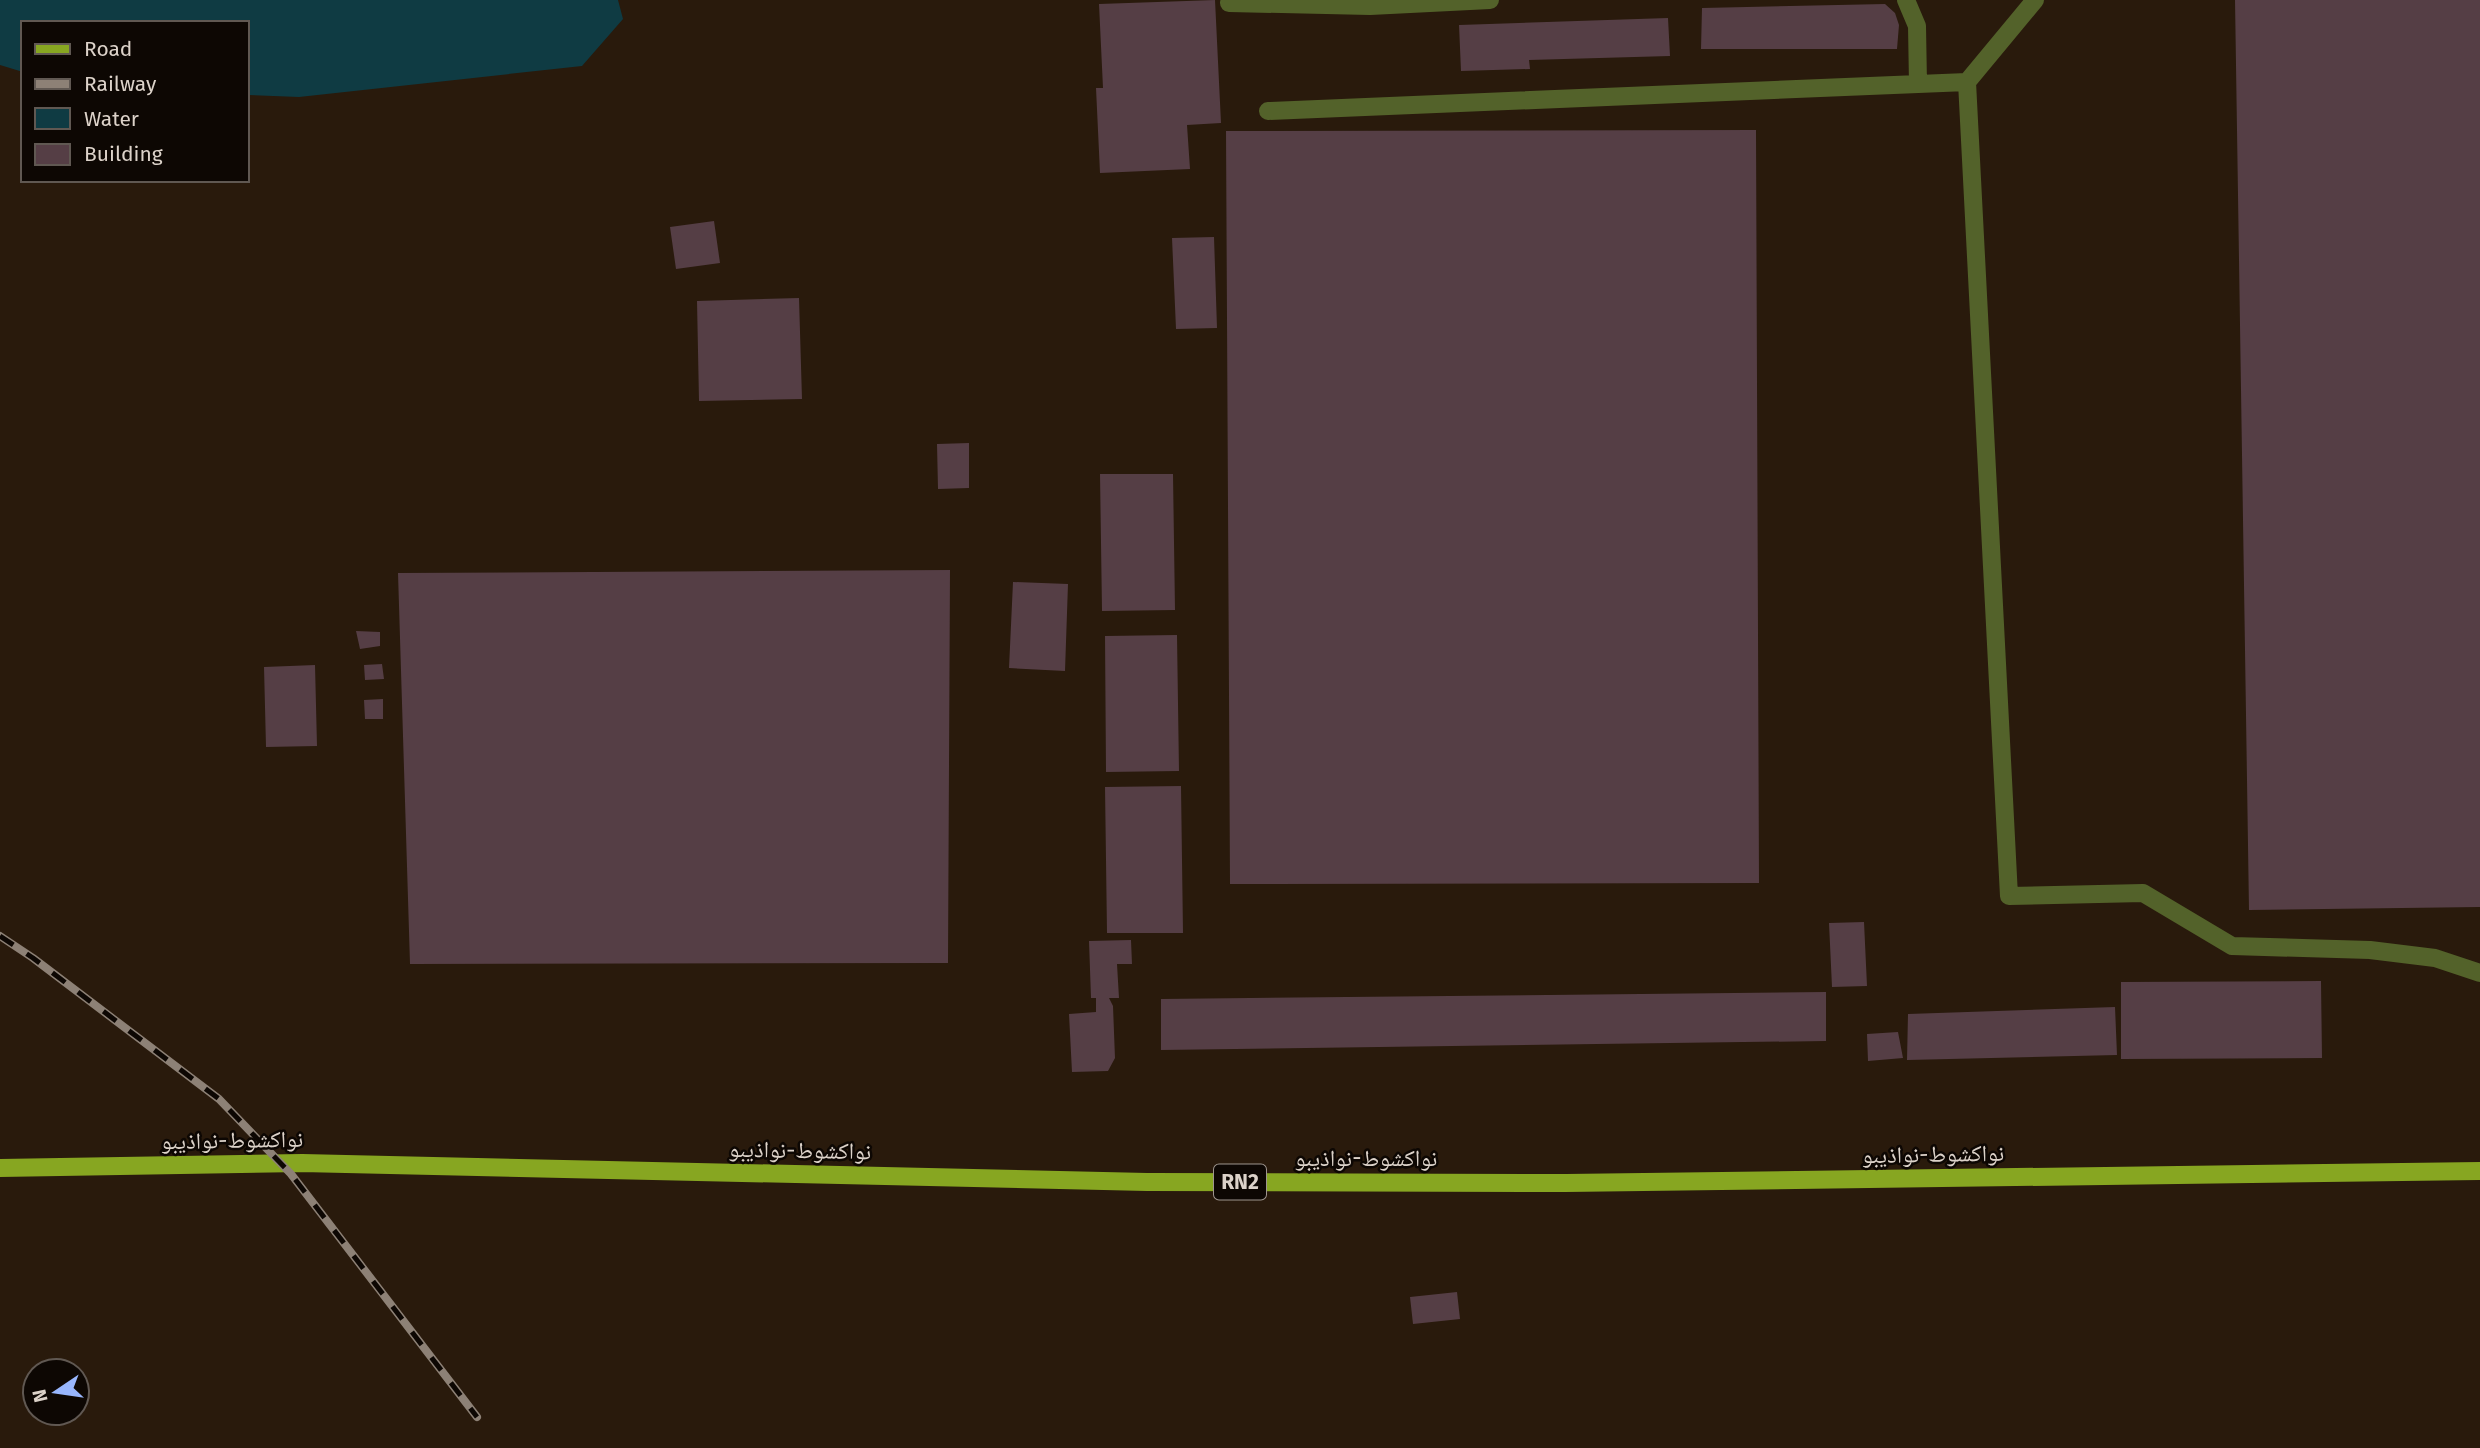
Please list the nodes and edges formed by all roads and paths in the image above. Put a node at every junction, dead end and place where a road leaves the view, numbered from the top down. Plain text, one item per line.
1 (1490, 0) edge
2 (1906, 0) edge
3 (2035, 0) edge
4 (1229, 3) dead end
5 (1967, 82) junction
6 (1918, 84) junction
7 (1268, 111) dead end
8 (2480, 973) edge
9 (0, 1168) edge
10 (2480, 1171) edge

1 - 4 lane
2 - 6 lane
3 - 5 lane
5 - 6 lane
5 - 8 lane
6 - 7 lane
9 - 10 main road, نواكشوط-نواذيبو / RN2

